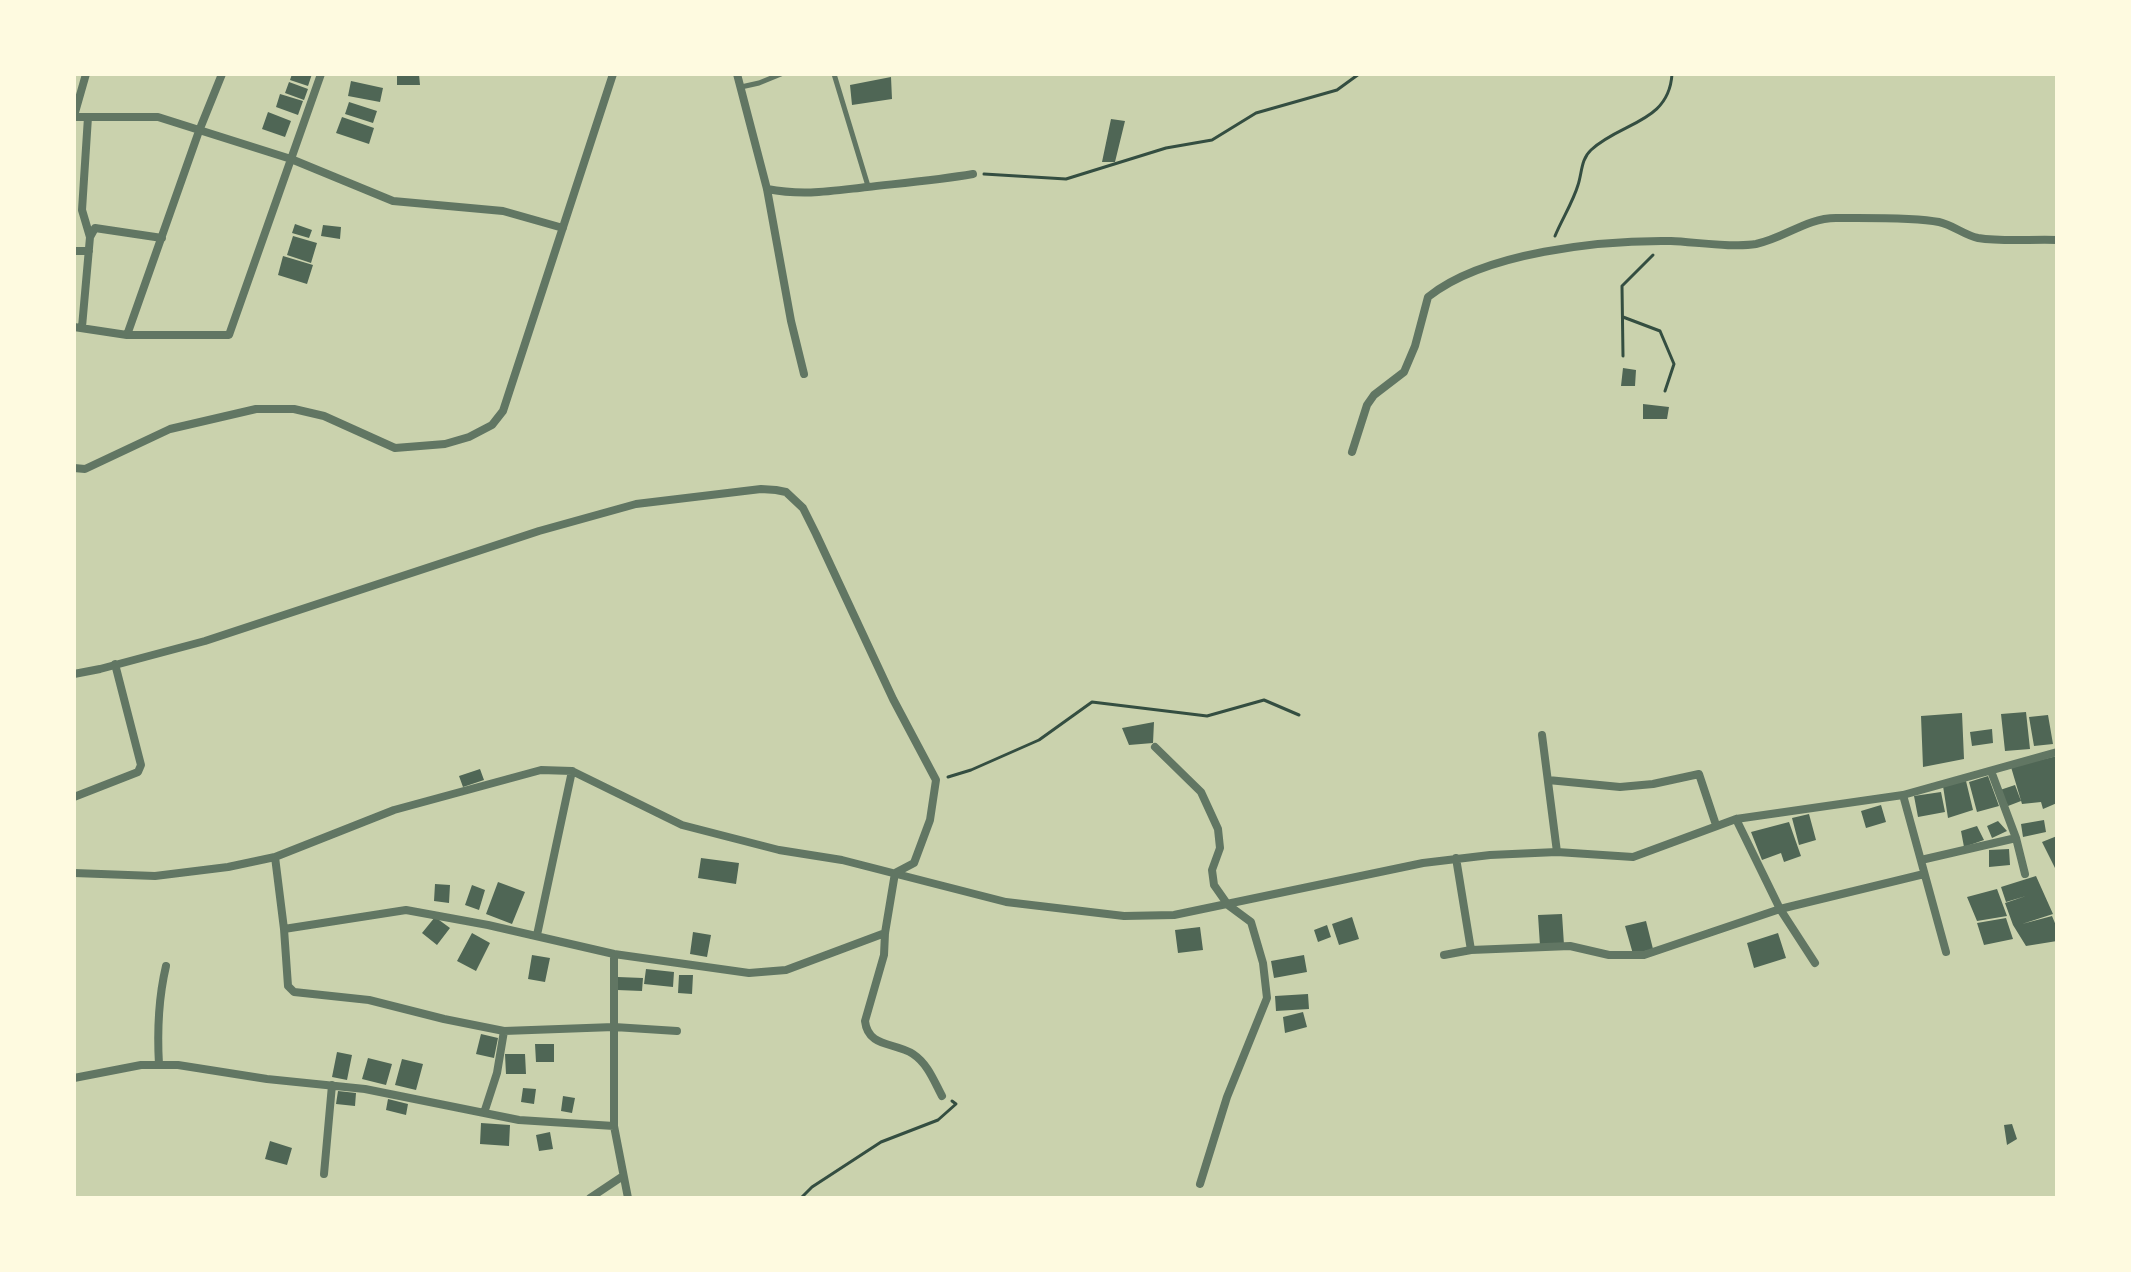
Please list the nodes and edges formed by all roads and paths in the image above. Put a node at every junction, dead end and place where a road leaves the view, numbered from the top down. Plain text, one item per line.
1 (86, 74) edge
2 (222, 74) edge
3 (321, 74) edge
4 (613, 74) edge
5 (737, 74) edge
6 (781, 74) edge
7 (834, 74) edge
8 (1359, 74) edge
9 (1672, 74) edge
10 (741, 87) junction
11 (74, 117) edge
12 (88, 117) junction
13 (199, 131) junction
14 (291, 159) junction
15 (973, 174) joint
16 (869, 187) junction
17 (767, 189) junction
18 (563, 228) junction
19 (90, 237) junction
20 (162, 238) junction
21 (2057, 240) edge
22 (1667, 241) junction
23 (74, 251) edge
24 (89, 251) junction
25 (1558, 251) junction
26 (1623, 317) junction
27 (78, 327) edge
28 (127, 335) junction
29 (1623, 356) dead end
30 (804, 374) dead end
31 (1665, 391) dead end
32 (1352, 452) dead end
33 (74, 468) edge
34 (115, 664) junction
35 (74, 674) edge
36 (1299, 715) dead end
37 (1542, 735) dead end
38 (1155, 747) dead end
39 (2057, 752) edge
40 (572, 771) junction
41 (1991, 771) junction
42 (936, 780) junction
43 (1548, 780) junction
44 (1903, 795) junction
45 (74, 797) edge
46 (1736, 819) junction
47 (1716, 825) junction
48 (2016, 838) junction
49 (1557, 852) junction
50 (275, 857) junction
51 (1456, 858) junction
52 (1921, 860) junction
53 (74, 873) edge
54 (895, 873) junction
55 (1924, 874) junction
56 (2025, 874) dead end
57 (1228, 905) junction
58 (1780, 909) junction
59 (284, 929) junction
60 (885, 933) junction
61 (537, 935) junction
62 (1471, 950) junction
63 (1946, 952) dead end
64 (614, 954) junction
65 (1444, 955) dead end
66 (1815, 963) dead end
67 (166, 966) dead end
68 (614, 1027) junction
69 (504, 1031) junction
70 (677, 1031) dead end
71 (159, 1065) junction
72 (74, 1078) edge
73 (332, 1085) junction
74 (942, 1096) joint
75 (484, 1113) junction
76 (614, 1126) junction
77 (324, 1174) dead end
78 (623, 1176) junction
79 (1200, 1184) dead end
80 (590, 1198) edge
81 (628, 1198) edge
82 (801, 1198) edge

1 - 11 street
2 - 13 street
3 - 14 street
4 - 18 street
5 - 10 street
6 - 10 lane
7 - 16 lane
8 - 15 path
9 - 25 path
10 - 17 street
11 - 12 street
12 - 13 street
12 - 19 street
13 - 14 street
13 - 20 street
14 - 18 street
14 - 28 street
15 - 16 street
16 - 17 street
17 - 30 street
18 - 33 street
19 - 20 street
19 - 24 street
20 - 28 street
21 - 22 street
22 - 25 street
22 - 26 path
23 - 24 street
24 - 27 street
25 - 32 street
26 - 29 path
26 - 31 path
27 - 28 street
34 - 35 street
34 - 42 street
34 - 45 street
36 - 42 path
37 - 43 street
38 - 57 street
39 - 41 street
40 - 50 street
40 - 54 street
40 - 61 street
41 - 44 street
41 - 48 street
42 - 54 street
43 - 47 street
43 - 49 street
44 - 46 street
44 - 52 street
46 - 47 street
46 - 58 street
47 - 49 street
48 - 52 street
48 - 56 street
49 - 51 street
50 - 53 street
50 - 59 street
51 - 57 street
51 - 62 street
52 - 55 street
54 - 57 street
54 - 60 street
55 - 58 street
55 - 63 street
57 - 79 street
58 - 62 street
58 - 66 street
59 - 61 street
59 - 69 street
60 - 64 street
60 - 74 street
61 - 64 street
62 - 65 street
64 - 68 street
67 - 71 street
68 - 69 street
68 - 70 street
68 - 76 street
69 - 75 street
71 - 72 street
71 - 73 street
73 - 75 street
73 - 77 street
74 - 82 path
75 - 76 street
76 - 78 street
78 - 80 street
78 - 81 street

